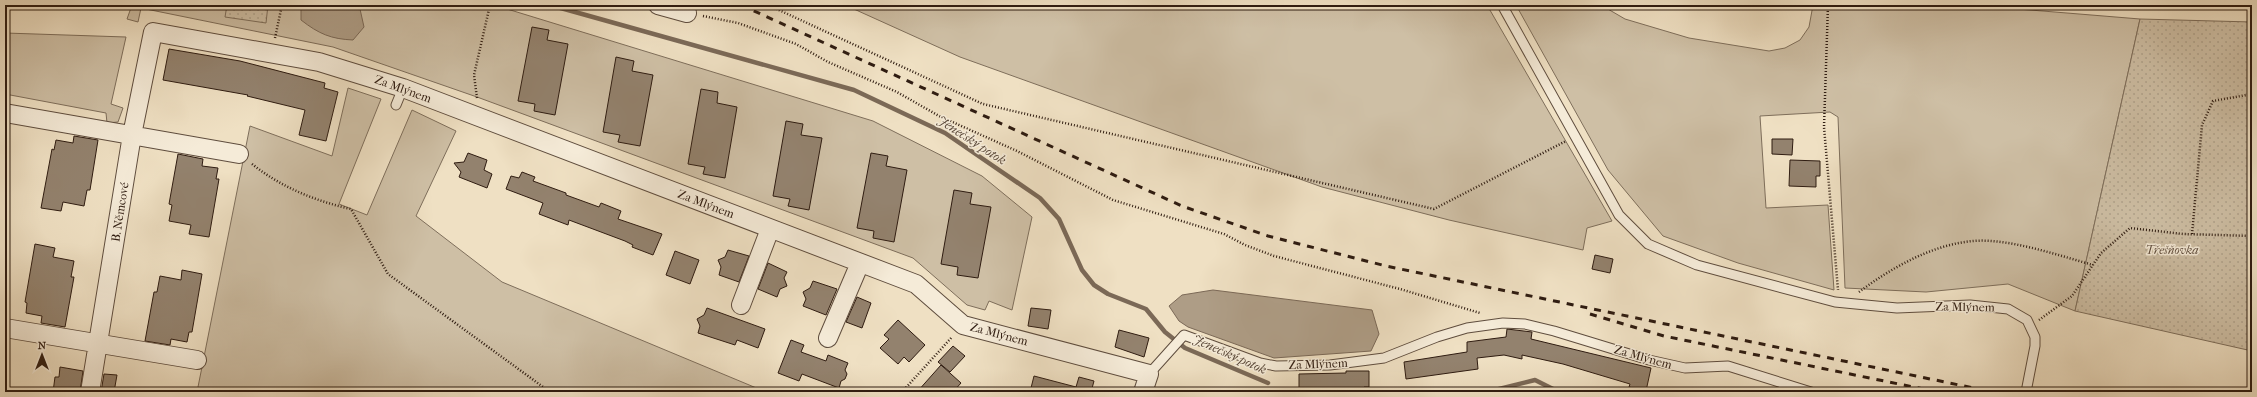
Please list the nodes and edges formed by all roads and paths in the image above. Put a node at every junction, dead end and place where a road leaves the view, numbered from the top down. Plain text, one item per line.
1 (282, 5) edge
2 (490, 5) edge
3 (658, 5) edge
4 (768, 5) edge
5 (1502, 5) edge
6 (1828, 5) edge
7 (687, 13) joint
8 (153, 32) joint
9 (272, 53) junction
10 (403, 88) junction
11 (2252, 94) edge
12 (396, 105) dead end
13 (5, 113) edge
14 (480, 119) junction
15 (132, 135) junction
16 (1575, 136) junction
17 (239, 154) joint
18 (770, 229) junction
19 (2192, 234) junction
20 (2252, 236) edge
21 (860, 263) junction
22 (2093, 265) junction
23 (1840, 303) junction
24 (742, 305) dead end
25 (1503, 323) junction
26 (963, 324) junction
27 (2030, 326) junction
28 (5, 328) edge
29 (828, 338) dead end
30 (98, 344) junction
31 (197, 360) dead end
32 (1150, 374) junction
33 (90, 392) edge
34 (550, 392) edge
35 (902, 392) edge
36 (1143, 392) edge
37 (1810, 392) edge
38 (2026, 392) edge

1 - 9 path
2 - 14 path
3 - 7 street
4 - 16 path
5 - 16 lane, Za Mlýnem
6 - 23 path
7 - 25 path
8 - 9 street, Za Mlýnem
8 - 15 street, B. Němcové
9 - 10 street, Za Mlýnem
10 - 12 lane
10 - 14 street, Za Mlýnem
11 - 19 path
13 - 15 street
14 - 18 street, Za Mlýnem
15 - 17 street
15 - 30 street, B. Němcové
16 - 23 lane, Za Mlýnem
17 - 34 path
18 - 21 street, Za Mlýnem
18 - 24 street
19 - 20 path
19 - 22 path
21 - 26 street, Za Mlýnem
21 - 29 street
22 - 23 path
22 - 27 path
23 - 27 lane, Za Mlýnem
25 - 32 lane, Za Mlýnem
25 - 37 lane, Za Mlýnem
26 - 32 street, Za Mlýnem
26 - 35 path
27 - 38 lane
28 - 30 street
30 - 31 street
30 - 33 street, B. Němcové
32 - 36 street

